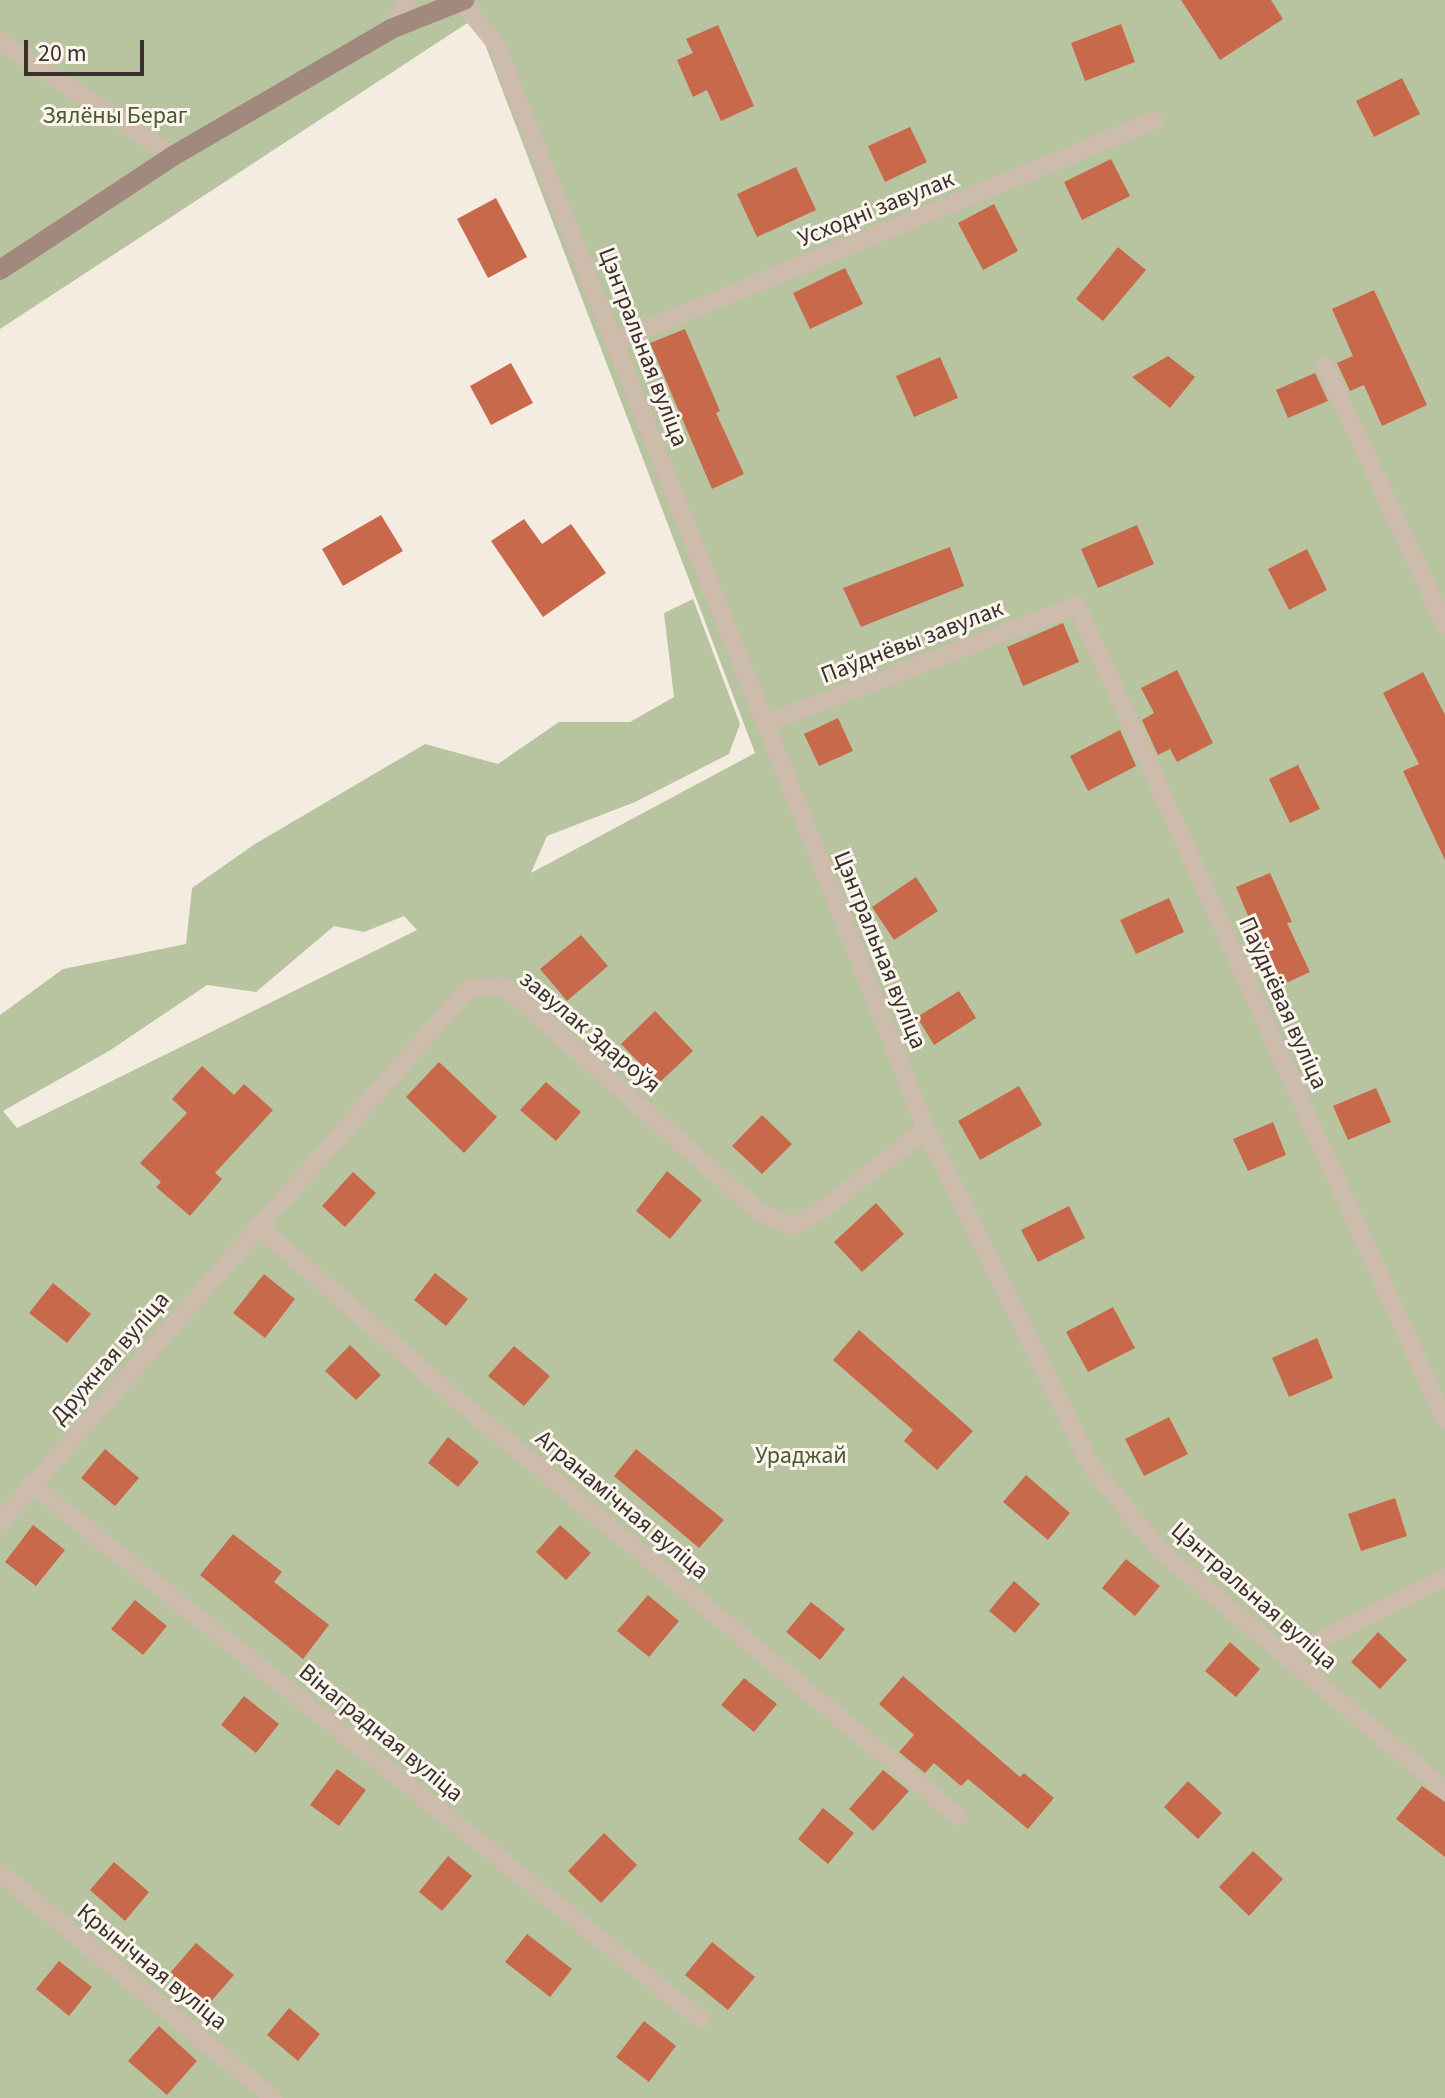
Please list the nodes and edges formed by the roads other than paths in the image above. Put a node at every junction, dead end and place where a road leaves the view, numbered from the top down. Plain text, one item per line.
1 (408, 0) edge
2 (462, 1) edge
3 (391, 29) junction
4 (0, 41) edge
5 (1154, 121) dead end
6 (173, 156) junction
7 (0, 270) edge
8 (616, 341) junction
9 (1325, 366) dead end
10 (1077, 605) joint
11 (1445, 624) edge
12 (764, 724) junction
13 (926, 1129) junction
14 (258, 1226) junction
15 (1445, 1420) edge
16 (31, 1484) junction
17 (0, 1522) edge
18 (1445, 1578) edge
19 (1287, 1657) junction
20 (1445, 1790) edge
21 (959, 1817) dead end
22 (0, 1873) edge
23 (700, 2019) dead end
24 (273, 2098) edge

1 - 3 lane
2 - 3 street
2 - 8 lane, Цэнтральная вуліца
3 - 6 street
4 - 6 lane
5 - 8 lane, Усходні завулак
6 - 7 street
8 - 12 lane, Цэнтральная вуліца
9 - 11 lane
10 - 12 lane, Паўднёвы завулак
10 - 15 lane, Паўднёвая вуліца
12 - 13 lane, Цэнтральная вуліца
13 - 14 lane, завулак Здароўя
13 - 19 lane, Цэнтральная вуліца
14 - 16 lane, Дружная вуліца
14 - 21 lane, Агранамічная вуліца
16 - 17 lane, Дружная вуліца
16 - 23 lane, Вінаградная вуліца
18 - 19 lane
19 - 20 lane, Цэнтральная вуліца
22 - 24 lane, Крынічная вуліца

